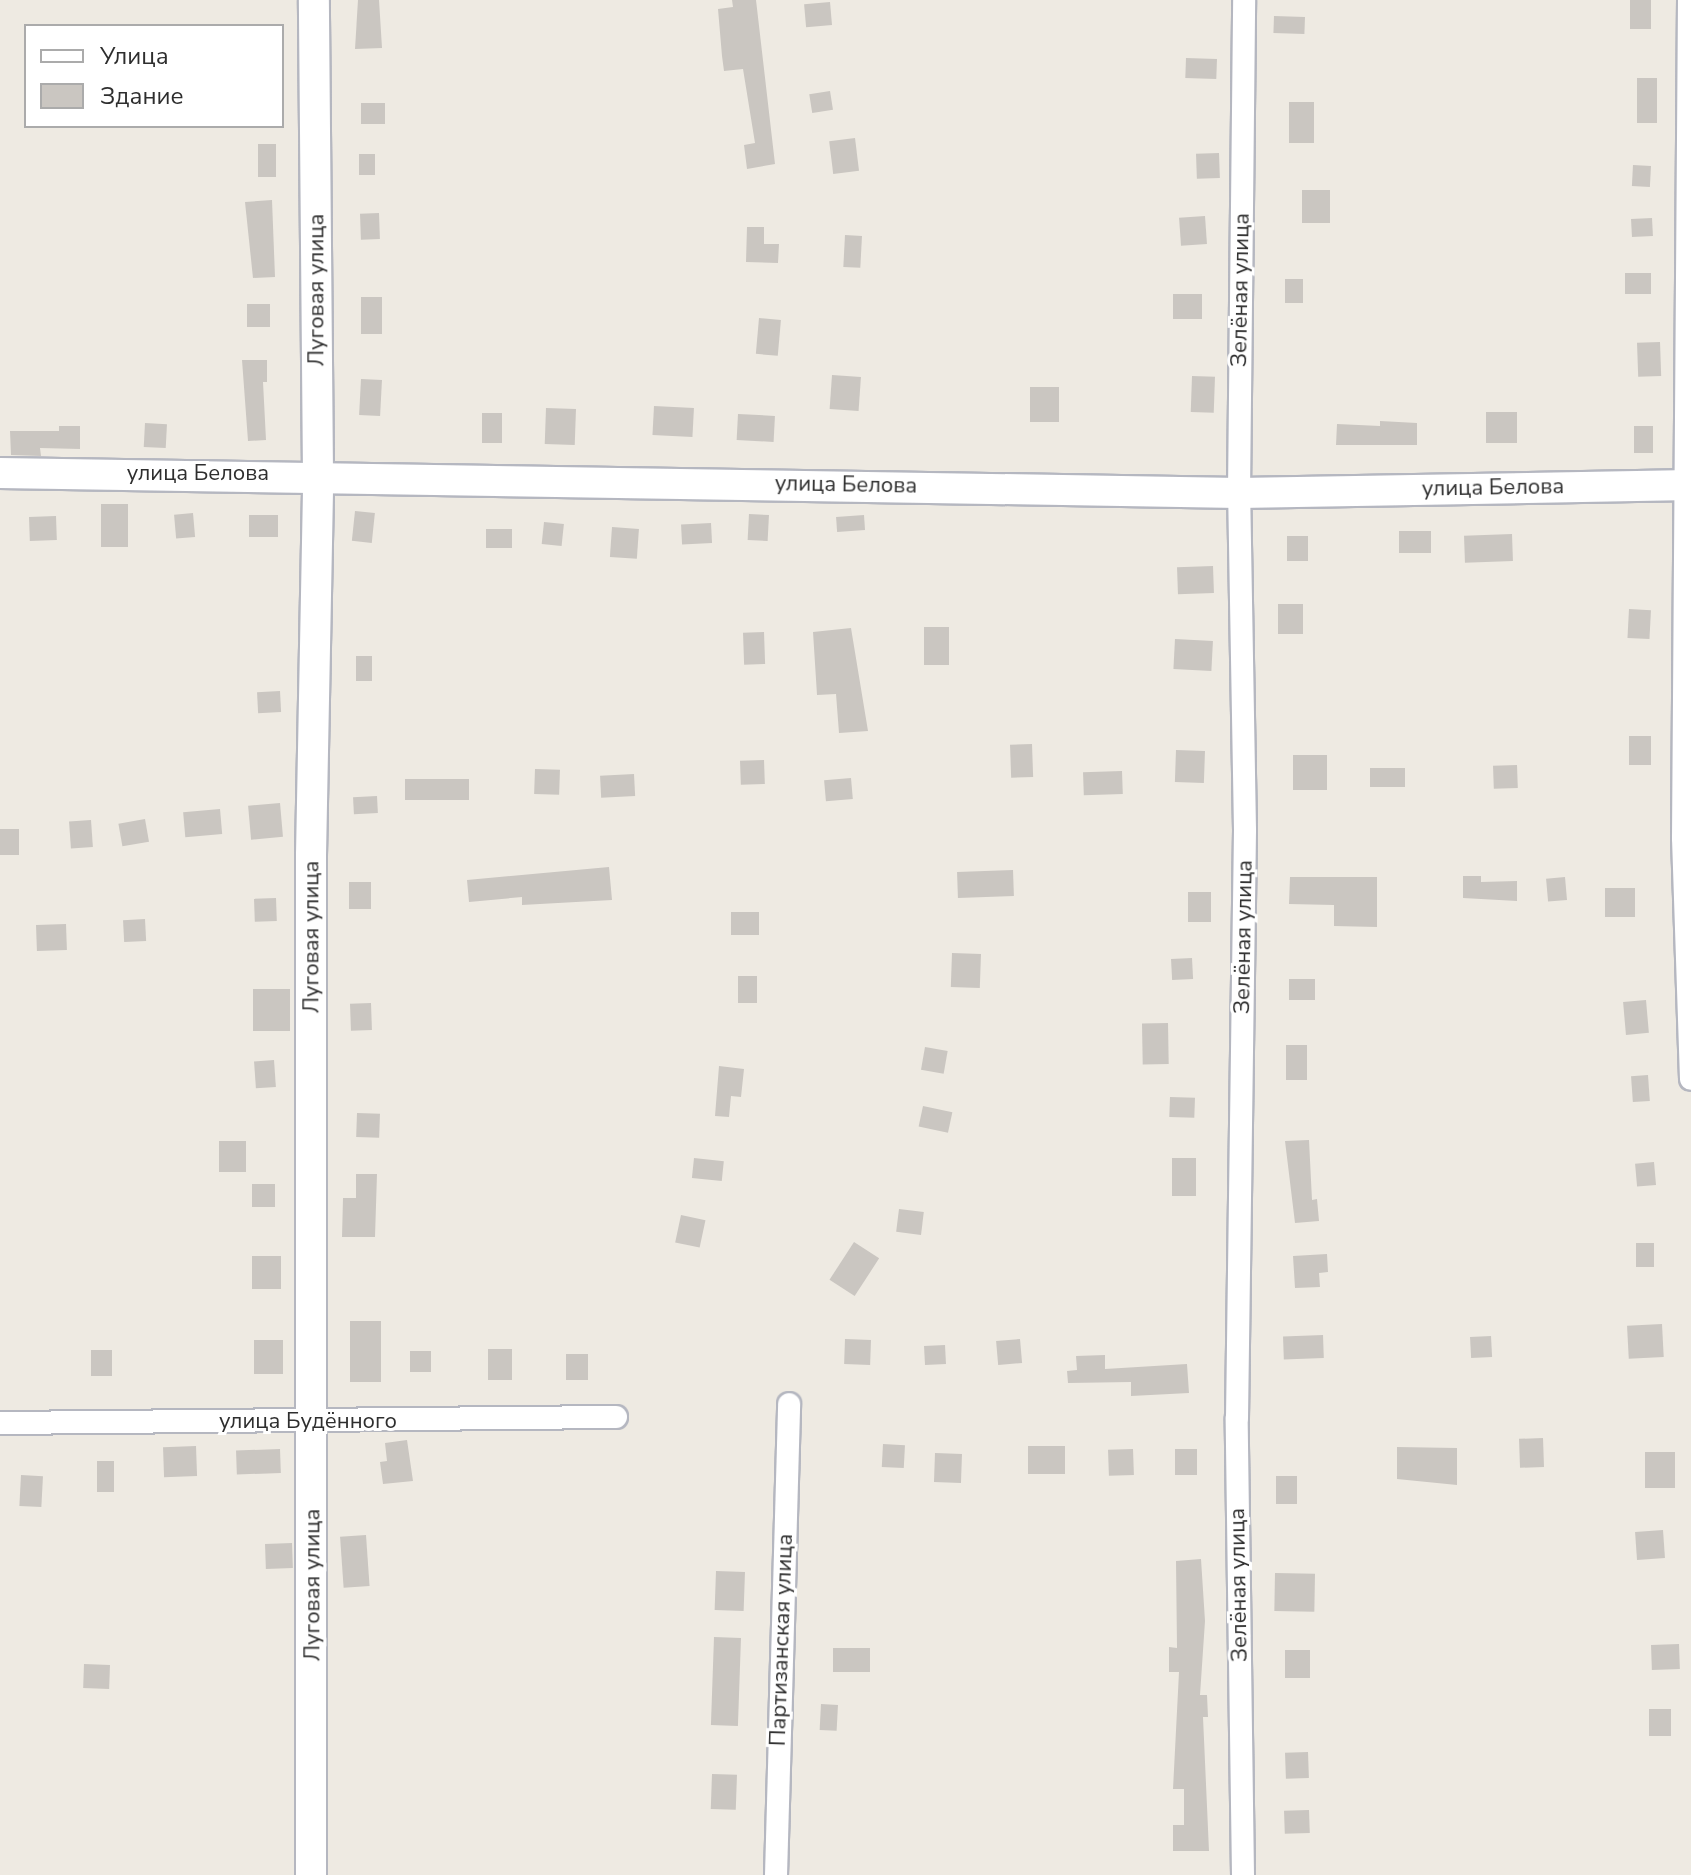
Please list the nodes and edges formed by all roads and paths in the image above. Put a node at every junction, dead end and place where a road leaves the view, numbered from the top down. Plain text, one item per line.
1 (314, 0) edge
2 (1244, 0) edge
3 (1689, 0) edge
4 (0, 473) edge
5 (318, 474) junction
6 (1689, 485) edge
7 (1239, 493) junction
8 (1691, 1079) edge
9 (789, 1404) dead end
10 (616, 1417) dead end
11 (0, 1423) edge
12 (314, 1423) junction
13 (311, 1875) edge
14 (776, 1875) edge
15 (1243, 1875) edge

1 - 5 street, Луговая улица
2 - 7 street, Зелёная улица
3 - 6 street
4 - 5 street, улица Белова
5 - 7 street, улица Белова
5 - 12 street, Луговая улица
6 - 7 street, улица Белова
6 - 8 street
7 - 15 street, Зелёная улица
9 - 14 street, Партизанская улица
10 - 12 street, улица Будённого
11 - 12 street, улица Будённого
12 - 13 street, Луговая улица

